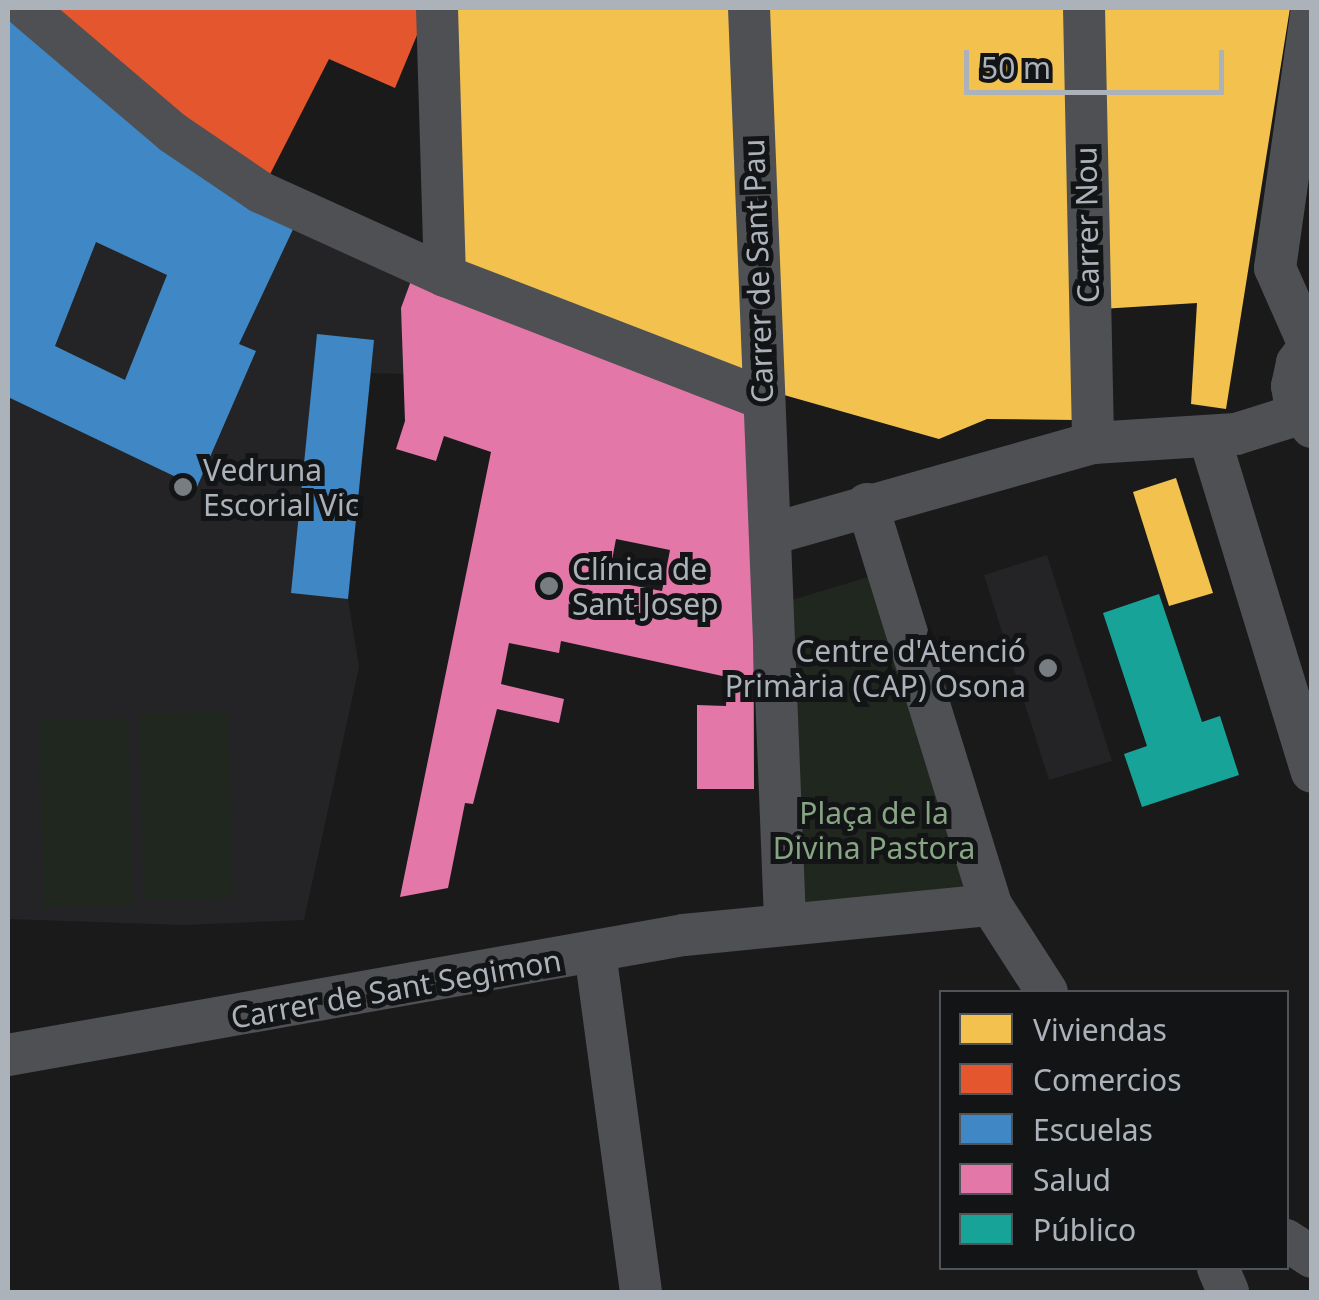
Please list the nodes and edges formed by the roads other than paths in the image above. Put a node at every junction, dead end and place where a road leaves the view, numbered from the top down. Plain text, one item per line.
1 (26, 8) edge
2 (437, 8) edge
3 (749, 8) edge
4 (1084, 8) edge
5 (1312, 9) edge
6 (445, 276) junction
7 (1310, 344) edge
8 (761, 398) junction
9 (1306, 421) edge
10 (1209, 436) junction
11 (1093, 443) junction
12 (867, 504) junction
13 (772, 534) junction
14 (1312, 772) edge
15 (991, 906) junction
16 (784, 921) junction
17 (595, 952) junction
18 (1046, 990) edge
19 (8, 1055) edge
20 (1289, 1242) edge
21 (1312, 1257) edge
22 (642, 1292) edge

1 - 6 street
2 - 6 street
3 - 8 street, Carrer de Sant Pau
4 - 11 street, Carrer Nou
5 - 7 street
6 - 8 street
7 - 9 street
8 - 13 street, Carrer de Sant Pau
9 - 10 street
10 - 11 street
10 - 14 street
11 - 12 street
12 - 13 street
12 - 15 street
13 - 16 street
15 - 16 street
15 - 18 street
16 - 17 street, Carrer de Sant Segimon
17 - 19 street, Carrer de Sant Segimon
17 - 22 street
20 - 21 street

